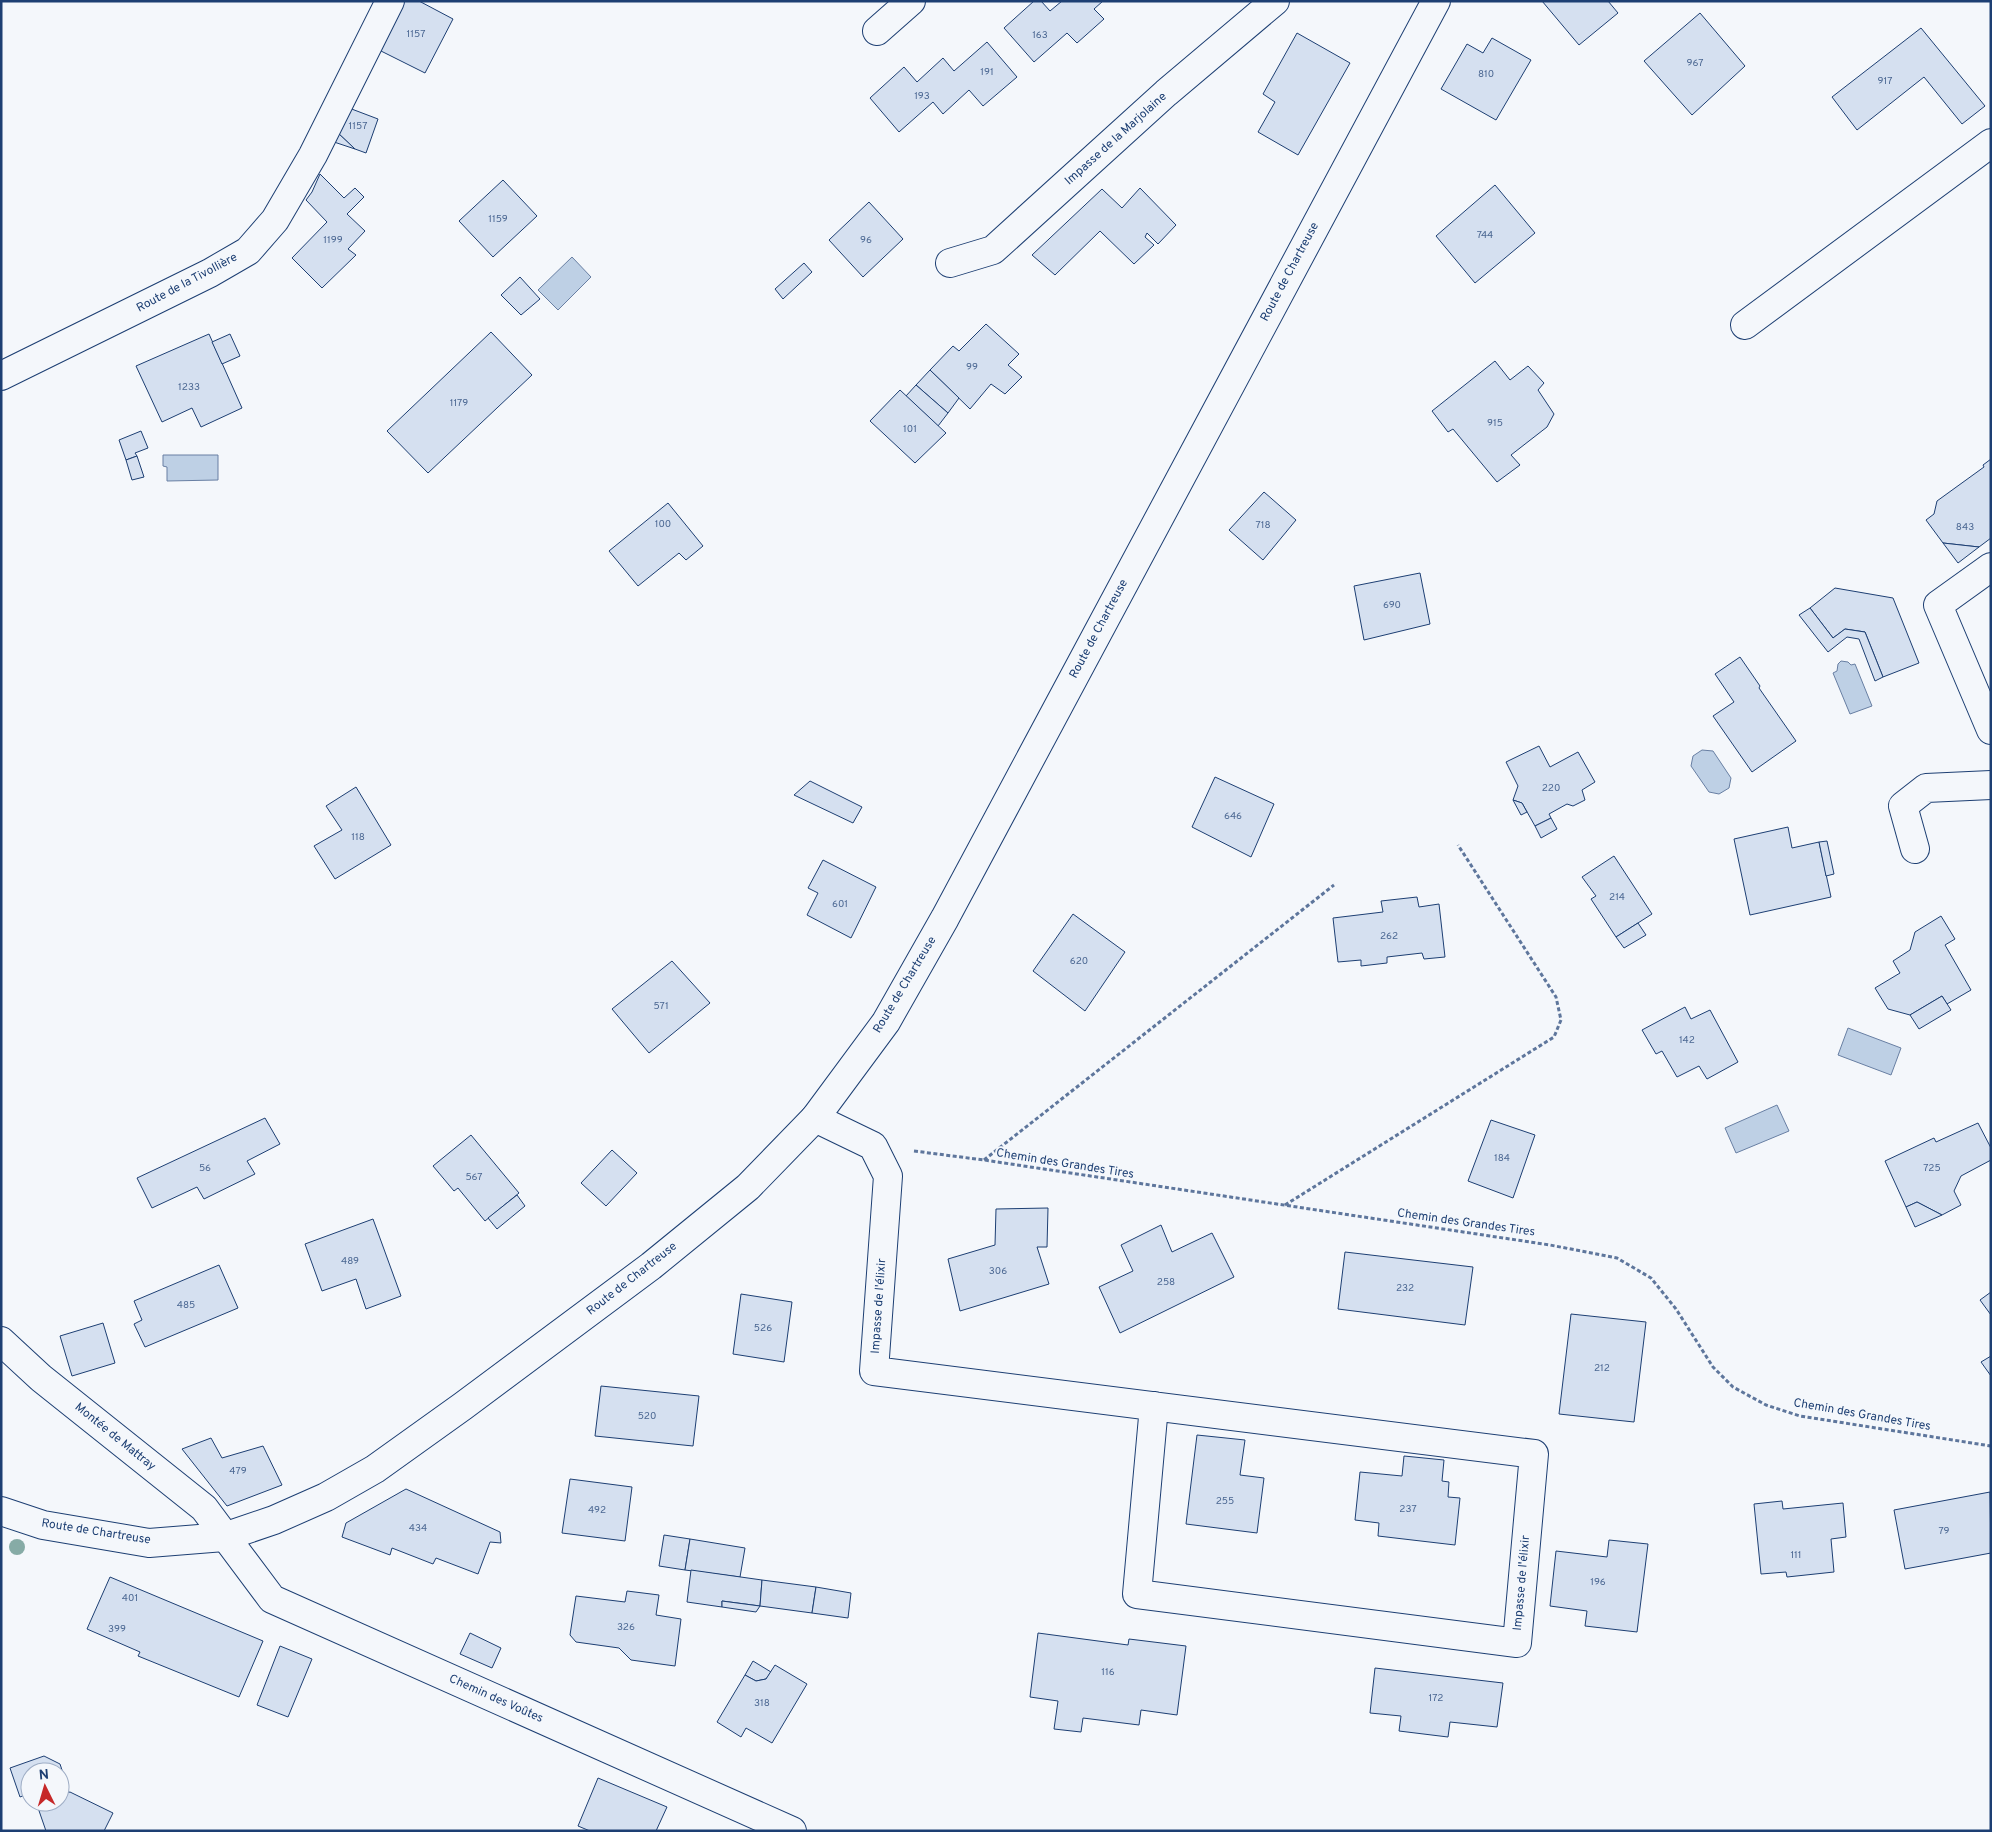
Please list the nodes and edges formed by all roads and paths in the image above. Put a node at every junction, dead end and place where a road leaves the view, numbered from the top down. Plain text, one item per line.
1 (390, 1) edge
2 (911, 1) edge
3 (1275, 1) edge
4 (1436, 1) edge
5 (877, 30) dead end
6 (1991, 143) edge
7 (950, 263) dead end
8 (1745, 324) dead end
9 (1, 376) edge
10 (1991, 566) edge
11 (1991, 730) edge
12 (1991, 785) edge
13 (1458, 845) dead end
14 (1916, 849) dead end
15 (1334, 885) dead end
16 (815, 1118) junction
17 (873, 1146) junction
18 (984, 1160) junction
19 (1285, 1206) junction
20 (1, 1341) edge
21 (1154, 1406) junction
22 (1991, 1446) edge
23 (1, 1511) edge
24 (224, 1537) junction
25 (792, 1831) edge

1 - 9 street, Route de la Tivollière
2 - 5 street
3 - 7 street, Impasse de la Marjolaine
4 - 16 street, Route de Chartreuse
6 - 8 street
10 - 11 street
12 - 14 street
13 - 19 path
15 - 18 path
16 - 17 street
16 - 24 street, Route de Chartreuse
17 - 18 path, Chemin des Grandes Tires
17 - 21 street, Impasse de l'élixir
18 - 19 path, Chemin des Grandes Tires
19 - 22 path, Chemin des Grandes Tires
20 - 24 street, Montée de Mattray
21 - 21 street, Impasse de l'élixir
23 - 24 street, Route de Chartreuse
24 - 25 street, Chemin des Voûtes

